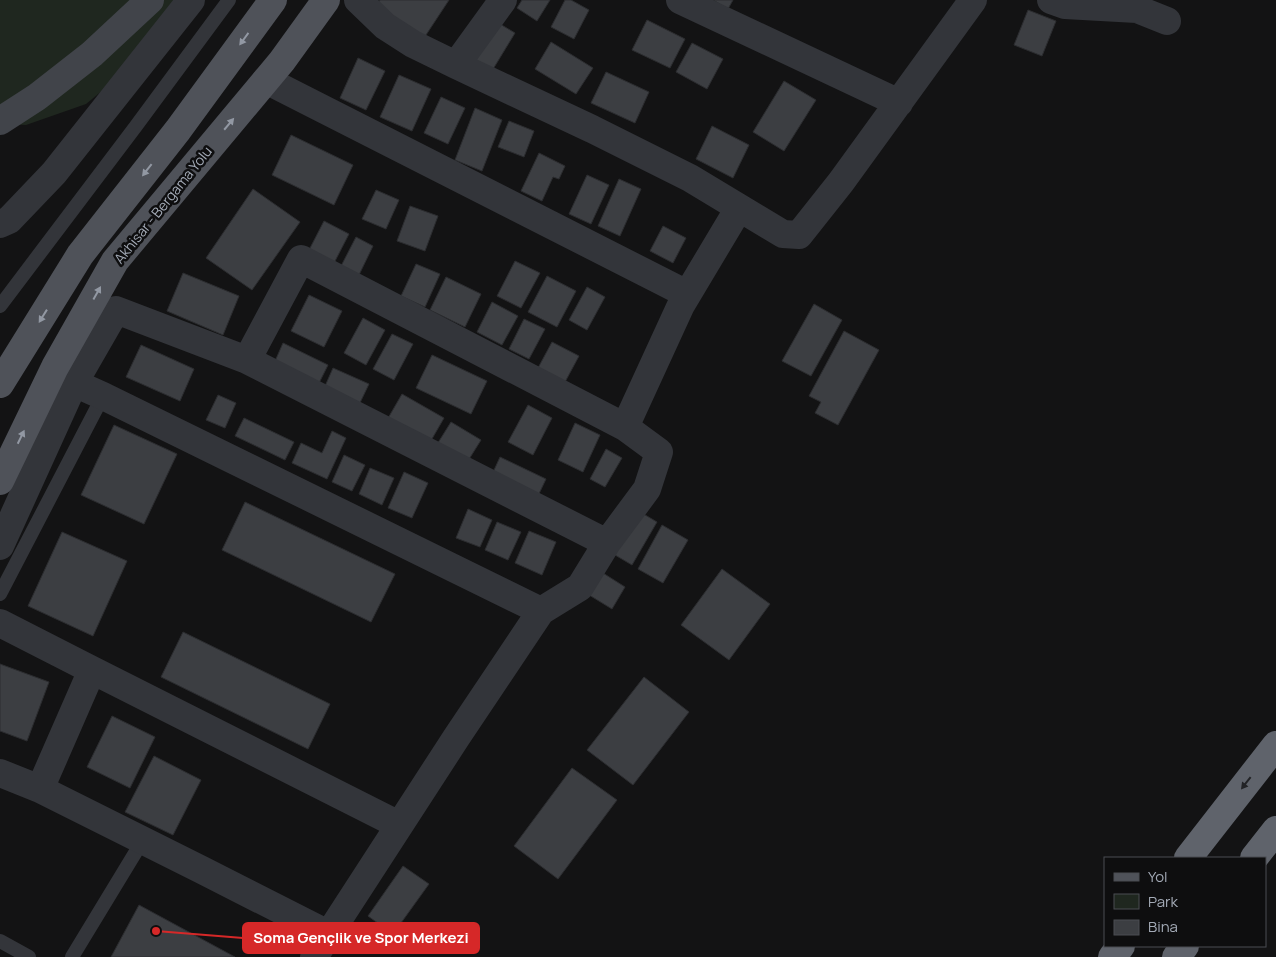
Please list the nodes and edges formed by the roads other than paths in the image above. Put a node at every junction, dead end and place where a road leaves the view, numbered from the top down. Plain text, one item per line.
1 (150, 0) edge
2 (191, 0) edge
3 (229, 0) edge
4 (273, 0) edge
5 (326, 0) edge
6 (358, 0) edge
7 (503, 0) edge
8 (680, 0) edge
9 (972, 0) edge
10 (1051, 0) edge
11 (1167, 20) dead end
12 (456, 66) junction
13 (266, 80) junction
14 (899, 103) junction
15 (0, 121) edge
16 (739, 208) junction
17 (0, 224) edge
18 (688, 294) junction
19 (0, 306) edge
20 (247, 360) junction
21 (74, 383) junction
22 (0, 384) edge
23 (103, 396) junction
24 (625, 427) junction
25 (0, 481) edge
26 (607, 543) junction
27 (0, 546) edge
28 (0, 594) edge
29 (541, 611) junction
30 (0, 622) edge
31 (92, 670) junction
32 (1276, 745) edge
33 (0, 773) edge
34 (40, 789) junction
35 (399, 825) junction
36 (1276, 830) edge
37 (143, 840) junction
38 (1189, 857) edge
39 (1255, 857) edge
40 (328, 934) junction
41 (0, 941) edge
42 (1120, 947) edge
43 (1184, 947) edge
44 (29, 957) edge
45 (72, 957) edge
46 (314, 957) edge
47 (1112, 957) edge
48 (1176, 957) edge

1 - 15 street
2 - 17 street
3 - 19 lane
4 -> 22 main road
5 - 13 main road, Akhisar - Bergama Yolu
6 - 12 street
7 - 12 street
8 - 14 street
9 - 14 street
10 - 11 street
12 - 16 street
13 - 18 street
25 -> 13 main road, Akhisar - Bergama Yolu
14 - 16 street
16 - 18 street
18 - 24 street
20 - 21 street
20 - 24 street
20 - 26 street
21 - 23 street
21 - 27 street
23 - 28 lane
23 - 29 street
24 - 26 street
26 - 29 street
29 - 35 street
30 - 31 street
31 - 34 street
31 - 35 street
32 -> 38 highway
33 - 34 street
34 - 37 street
35 - 40 street
36 - 39 highway
37 - 40 street
37 - 45 lane
40 - 46 street
41 - 44 lane
42 - 47 highway
43 - 48 highway

